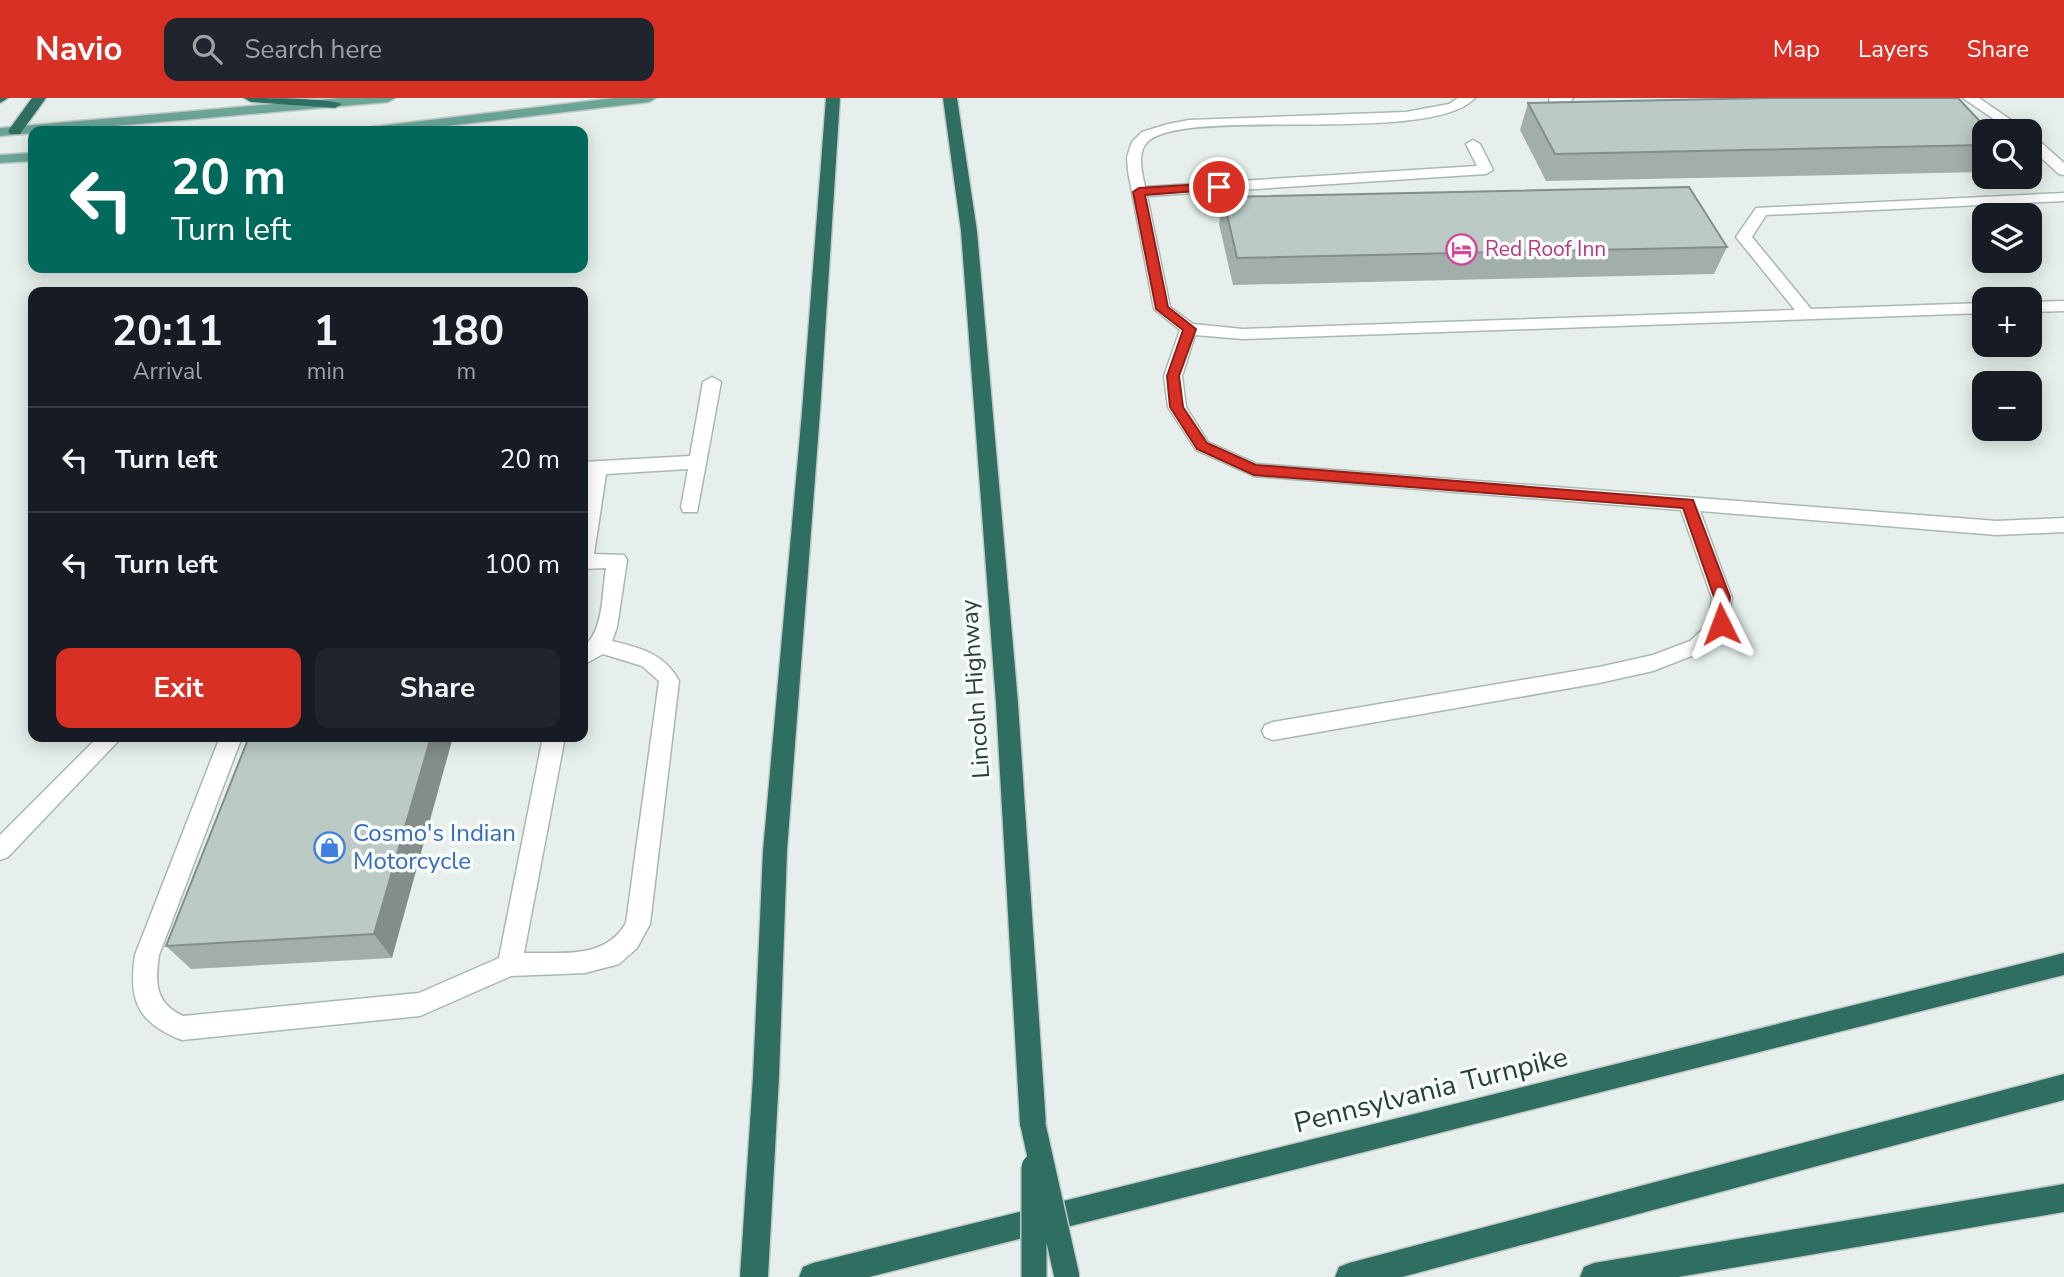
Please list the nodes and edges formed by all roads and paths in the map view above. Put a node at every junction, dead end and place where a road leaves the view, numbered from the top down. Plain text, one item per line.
1 (39, 98) edge
2 (251, 98) edge
3 (388, 98) edge
4 (649, 98) edge
5 (833, 98) edge
6 (1468, 98) edge
7 (1566, 98) edge
8 (1970, 98) edge
9 (1555, 99) edge
10 (950, 101) edge
11 (335, 104) junction
12 (2002, 119) edge
13 (74, 126) edge
14 (413, 126) edge
15 (28, 130) edge
16 (15, 131) junction
17 (0, 132) edge
18 (0, 142) edge
19 (1473, 144) dead end
20 (2042, 151) edge
21 (28, 158) edge
22 (0, 159) edge
23 (2064, 171) edge
24 (1139, 192) junction
25 (2064, 197) edge
26 (2064, 306) edge
27 (2042, 307) edge
28 (1972, 308) edge
29 (1805, 312) junction
30 (1189, 329) junction
31 (712, 382) dead end
32 (698, 462) junction
33 (590, 468) edge
34 (588, 495) edge
35 (1688, 503) junction
36 (691, 507) dead end
37 (2064, 525) edge
38 (588, 562) edge
39 (591, 651) edge
40 (1273, 731) dead end
41 (106, 742) edge
42 (228, 742) edge
43 (553, 742) edge
44 (0, 850) edge
45 (2064, 964) edge
46 (510, 965) junction
47 (2064, 1087) edge
48 (1033, 1125) junction
49 (2064, 1198) edge
50 (754, 1277) edge
51 (813, 1277) edge
52 (1034, 1277) edge
53 (1067, 1277) edge
54 (1349, 1277) edge
55 (1594, 1277) edge

1 - 16 highway
2 - 11 highway
3 - 11 main road
4 - 14 main road
5 - 50 highway
6 - 24 street
7 - 9 street
8 - 12 street
10 - 48 highway, Lincoln Highway
11 - 13 main road
15 - 16 main road
16 - 17 main road
16 - 18 main road
19 - 24 street
20 - 23 street
21 - 22 main road
24 - 30 street
25 - 29 street
26 - 27 street
28 - 29 street
29 - 30 street
30 - 35 street
31 - 32 street
32 - 33 street
32 - 36 street
33 - 34 street
35 - 37 street
35 - 40 street
38 - 39 street
39 - 46 street
41 - 44 street
42 - 46 street
43 - 46 street
45 - 51 highway, Pennsylvania Turnpike
47 - 54 highway
48 - 52 highway, Lincoln Highway, bridge
48 - 53 highway, bridge
49 - 55 highway

